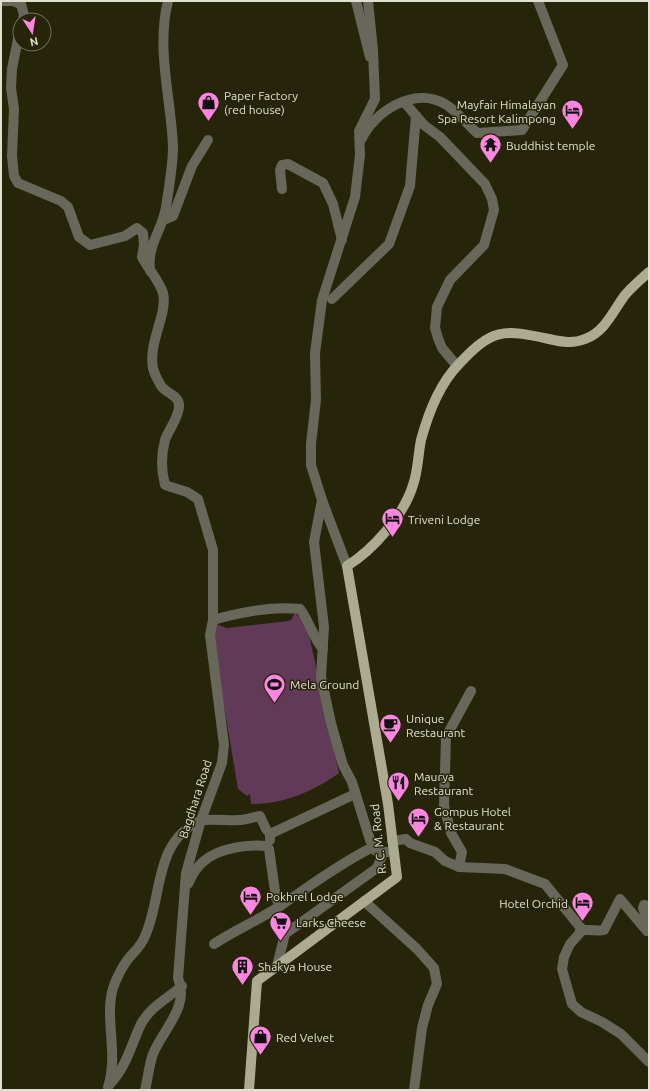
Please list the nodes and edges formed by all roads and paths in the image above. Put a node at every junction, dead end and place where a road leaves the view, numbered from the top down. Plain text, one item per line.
1 (1, 1) edge
2 (168, 1) edge
3 (356, 1) edge
4 (368, 1) edge
5 (538, 1) edge
6 (23, 12) edge
7 (15, 52) edge
8 (375, 76) junction
9 (405, 102) junction
10 (416, 116) junction
11 (208, 140) dead end
12 (358, 145) junction
13 (282, 189) dead end
14 (163, 220) junction
15 (342, 240) junction
16 (150, 271) junction
17 (649, 272) edge
18 (332, 299) dead end
19 (457, 366) junction
20 (322, 500) junction
21 (347, 566) junction
22 (213, 620) junction
23 (323, 649) junction
24 (471, 691) dead end
25 (355, 794) junction
26 (201, 820) junction
27 (270, 834) junction
28 (392, 841) junction
29 (269, 849) junction
30 (385, 852) junction
31 (459, 867) junction
32 (184, 891) junction
33 (364, 901) junction
34 (280, 906) junction
35 (649, 906) edge
36 (649, 929) edge
37 (580, 931) junction
38 (214, 944) dead end
39 (277, 966) junction
40 (182, 986) junction
41 (649, 1062) edge
42 (110, 1087) edge
43 (145, 1090) edge
44 (249, 1090) edge
45 (414, 1090) edge

1 - 6 street
2 - 14 street
3 - 8 street
4 - 8 street
5 - 9 street
7 - 16 street
8 - 12 street
9 - 10 street
9 - 12 street
10 - 18 street
10 - 19 street
11 - 14 street
12 - 15 street
13 - 15 street
14 - 16 street
15 - 20 street
16 - 22 street, Bagdhara Road
17 - 19 main road
19 - 21 main road
20 - 21 street
20 - 23 street
21 - 28 main road, R. C. M. Road
22 - 23 street
22 - 26 street, Bagdhara Road
23 - 25 street
24 - 31 street
25 - 27 street
25 - 30 street
26 - 27 street
26 - 32 street, Bagdhara Road
26 - 42 street
27 - 29 street
28 - 30 main road, R. C. M. Road
28 - 31 street
29 - 32 street
29 - 34 street
30 - 33 main road, R. C. M. Road
30 - 34 street
30 - 39 street
31 - 37 street
32 - 40 street, Bagdhara Road
33 - 39 main road, R. C. M. Road
33 - 45 street
34 - 38 street
35 - 36 street
36 - 37 street
37 - 41 street
39 - 44 main road, R. C. M. Road
40 - 42 street
40 - 43 street, Bagdhara Road

